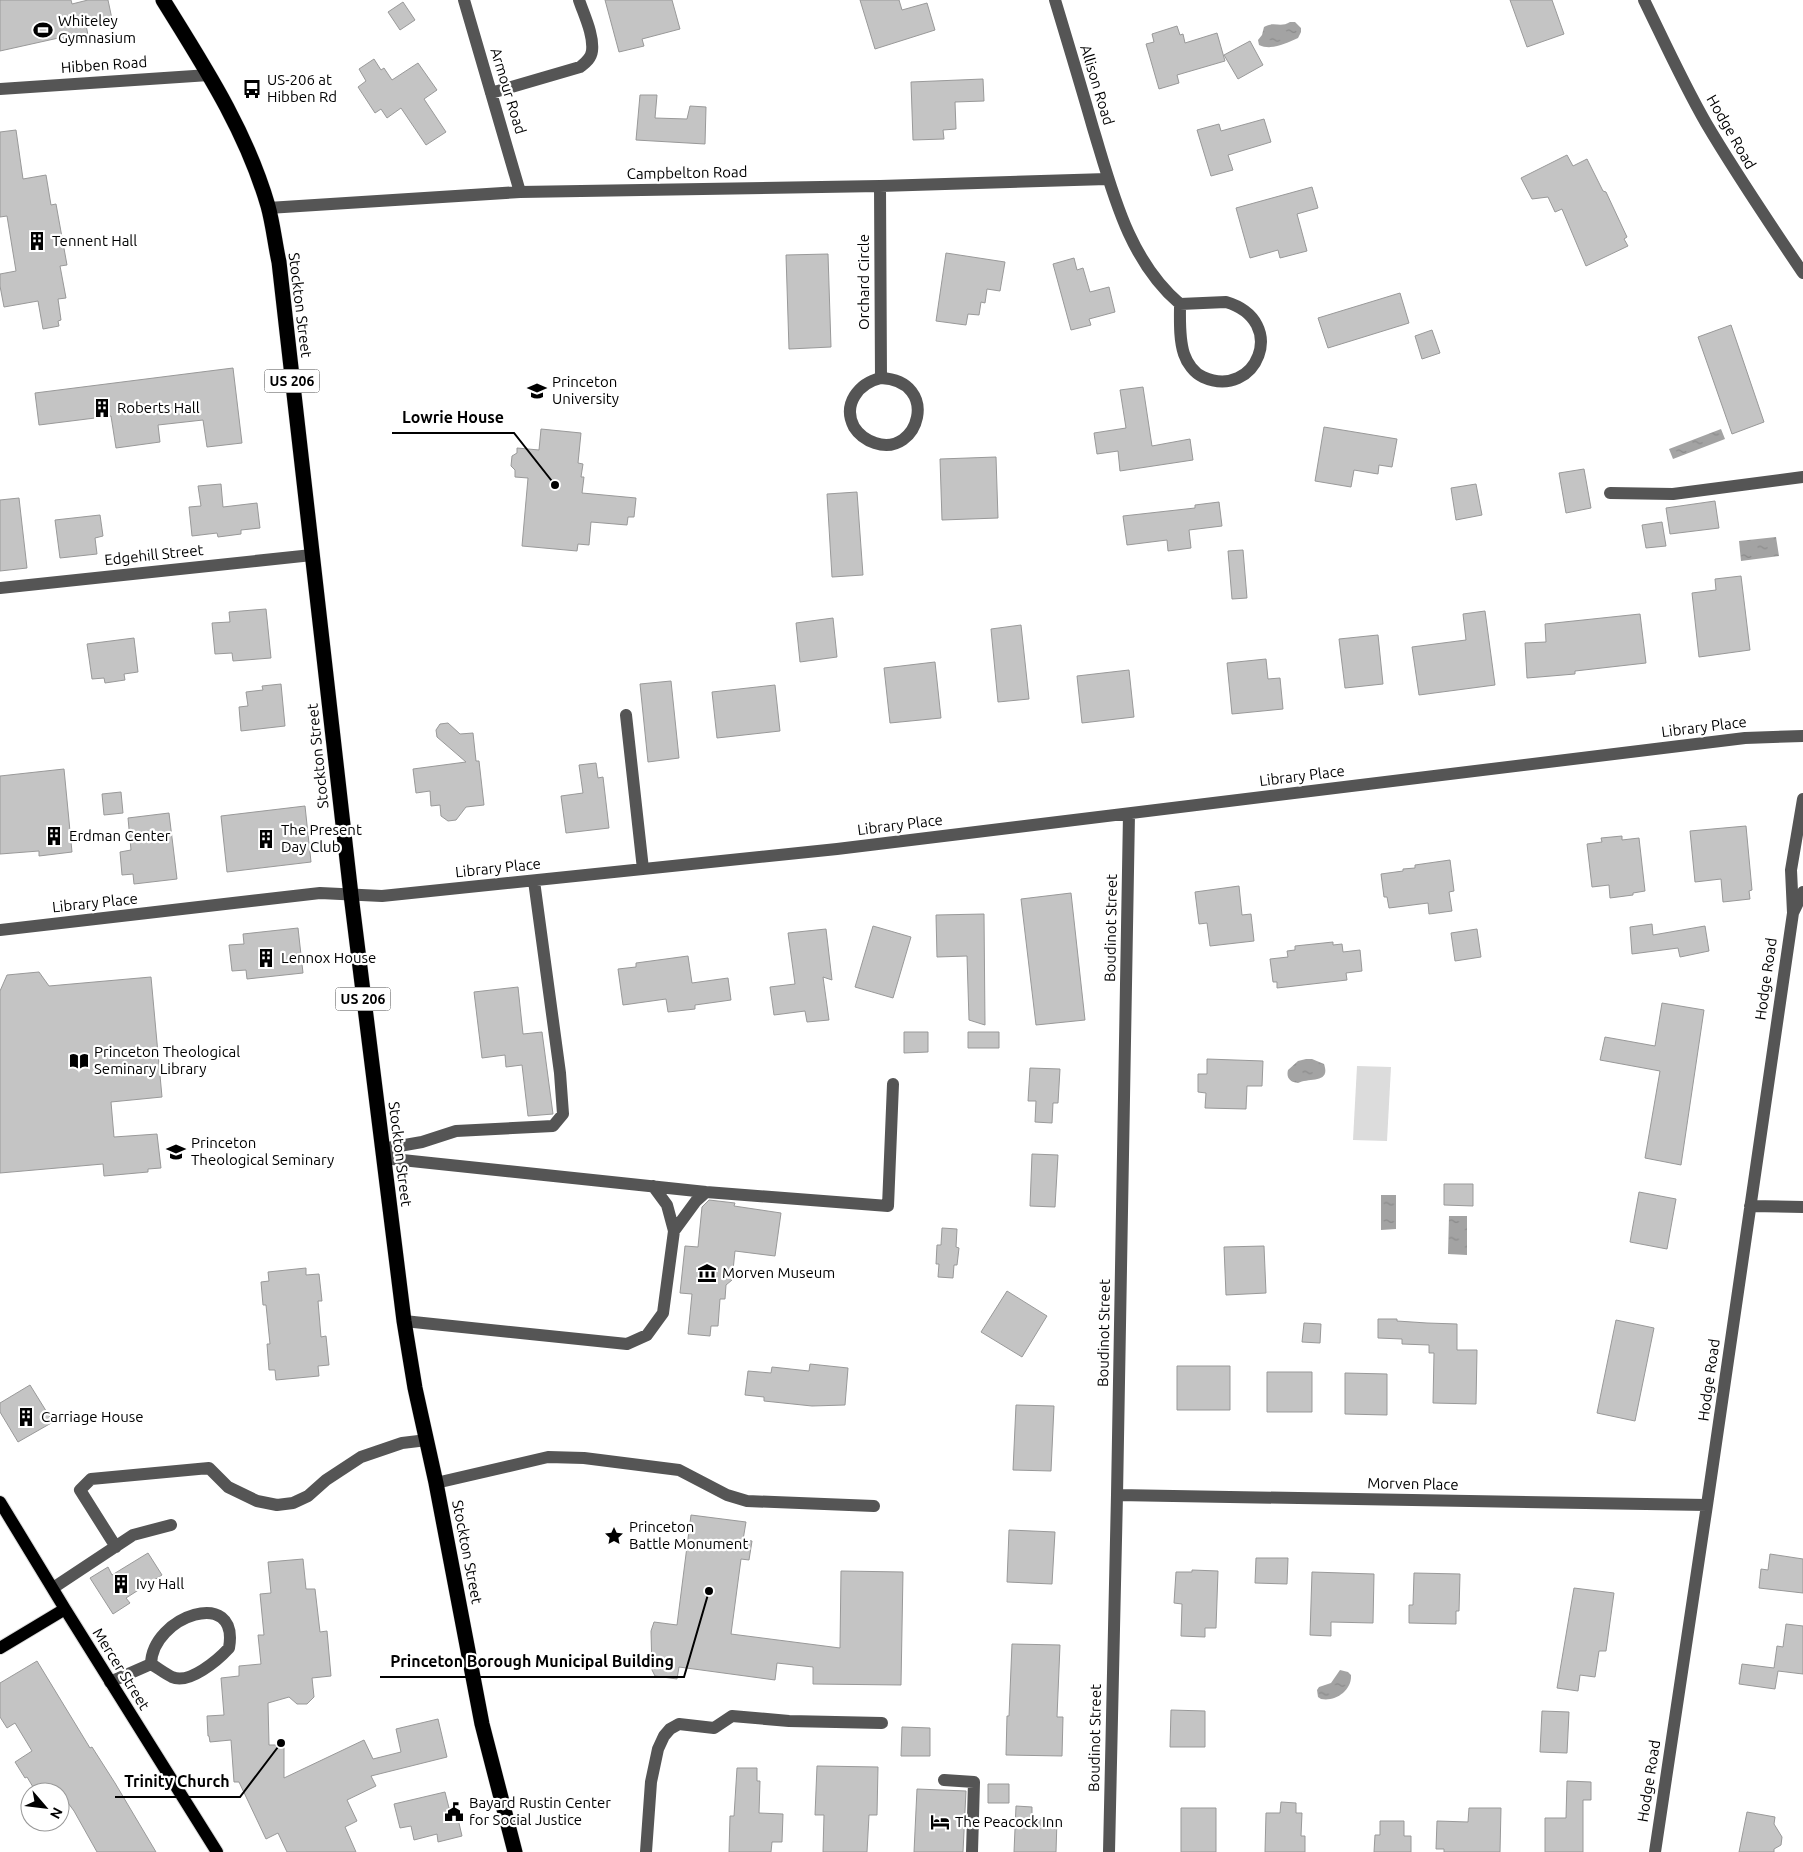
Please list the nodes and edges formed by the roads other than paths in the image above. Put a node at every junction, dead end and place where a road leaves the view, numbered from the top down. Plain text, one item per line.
1 (163, 0) edge
2 (464, 0) edge
3 (579, 0) edge
4 (1055, 0) edge
5 (1644, 0) edge
6 (209, 75) junction
7 (0, 89) edge
8 (491, 93) junction
9 (1107, 179) junction
10 (880, 186) junction
11 (520, 192) junction
12 (268, 208) junction
13 (1803, 273) edge
14 (1180, 304) junction
15 (881, 378) junction
16 (1803, 477) edge
17 (1610, 493) dead end
18 (312, 555) junction
19 (0, 588) edge
20 (626, 715) dead end
21 (1803, 736) edge
22 (1803, 799) edge
23 (1129, 814) junction
24 (644, 869) junction
25 (534, 881) junction
26 (1803, 892) edge
27 (351, 895) junction
28 (1793, 913) junction
29 (0, 930) edge
30 (893, 1084) dead end
31 (382, 1154) junction
32 (653, 1186) junction
33 (706, 1192) junction
34 (1750, 1206) junction
35 (1803, 1207) edge
36 (674, 1231) junction
37 (404, 1321) junction
38 (427, 1440) junction
39 (436, 1483) junction
40 (1117, 1495) junction
41 (0, 1502) edge
42 (1708, 1505) junction
43 (874, 1506) dead end
44 (171, 1525) dead end
45 (116, 1547) junction
46 (53, 1588) junction
47 (65, 1609) junction
48 (0, 1648) edge
49 (151, 1664) junction
50 (110, 1682) junction
51 (882, 1723) dead end
52 (944, 1780) dead end
53 (217, 1852) edge
54 (515, 1852) edge
55 (646, 1852) edge
56 (972, 1852) edge
57 (1109, 1852) edge
58 (1655, 1852) edge

1 - 6 highway, Stockton Street / US 206
2 - 8 street, Armour Road
3 - 8 street
4 - 9 street, Allison Road
5 - 13 street, Hodge Road
6 - 7 street, Hibben Road
6 - 12 highway, Stockton Street / US 206
8 - 11 street, Armour Road
9 - 10 street, Campbelton Road
9 - 14 street, Allison Road
10 - 11 street, Campbelton Road
10 - 15 street, Orchard Circle
11 - 12 street, Campbelton Road
12 - 18 highway, Stockton Street / US 206
14 - 14 street
15 - 15 street
16 - 17 street
18 - 19 street, Edgehill Street
18 - 27 highway, Stockton Street / US 206
20 - 24 street
21 - 23 street, Library Place
22 - 28 street, Hodge Road
23 - 24 street, Library Place
23 - 40 street, Boudinot Street
24 - 25 street, Library Place
25 - 27 street, Library Place
25 - 31 street
26 - 28 street, Hodge Road
27 - 29 street, Library Place
27 - 31 highway, Stockton Street / US 206
28 - 34 street, Hodge Road
30 - 33 street
31 - 32 street
31 - 37 highway, Stockton Street / US 206
32 - 33 street
32 - 36 street
33 - 36 street
34 - 35 street
34 - 42 street, Hodge Road
36 - 37 street
37 - 38 highway, Stockton Street / US 206
38 - 39 highway, Stockton Street / US 206
38 - 45 street
39 - 43 street
39 - 54 highway, Stockton Street / US 206
40 - 42 street, Morven Place
40 - 57 street, Boudinot Street
41 - 46 main road, Mercer Street
42 - 58 street, Hodge Road
44 - 45 street
45 - 46 street
46 - 47 main road, Mercer Street
47 - 48 main road
47 - 50 main road, Mercer Street
49 - 49 street
49 - 50 street
50 - 53 main road, Mercer Street
51 - 55 street
52 - 56 street

